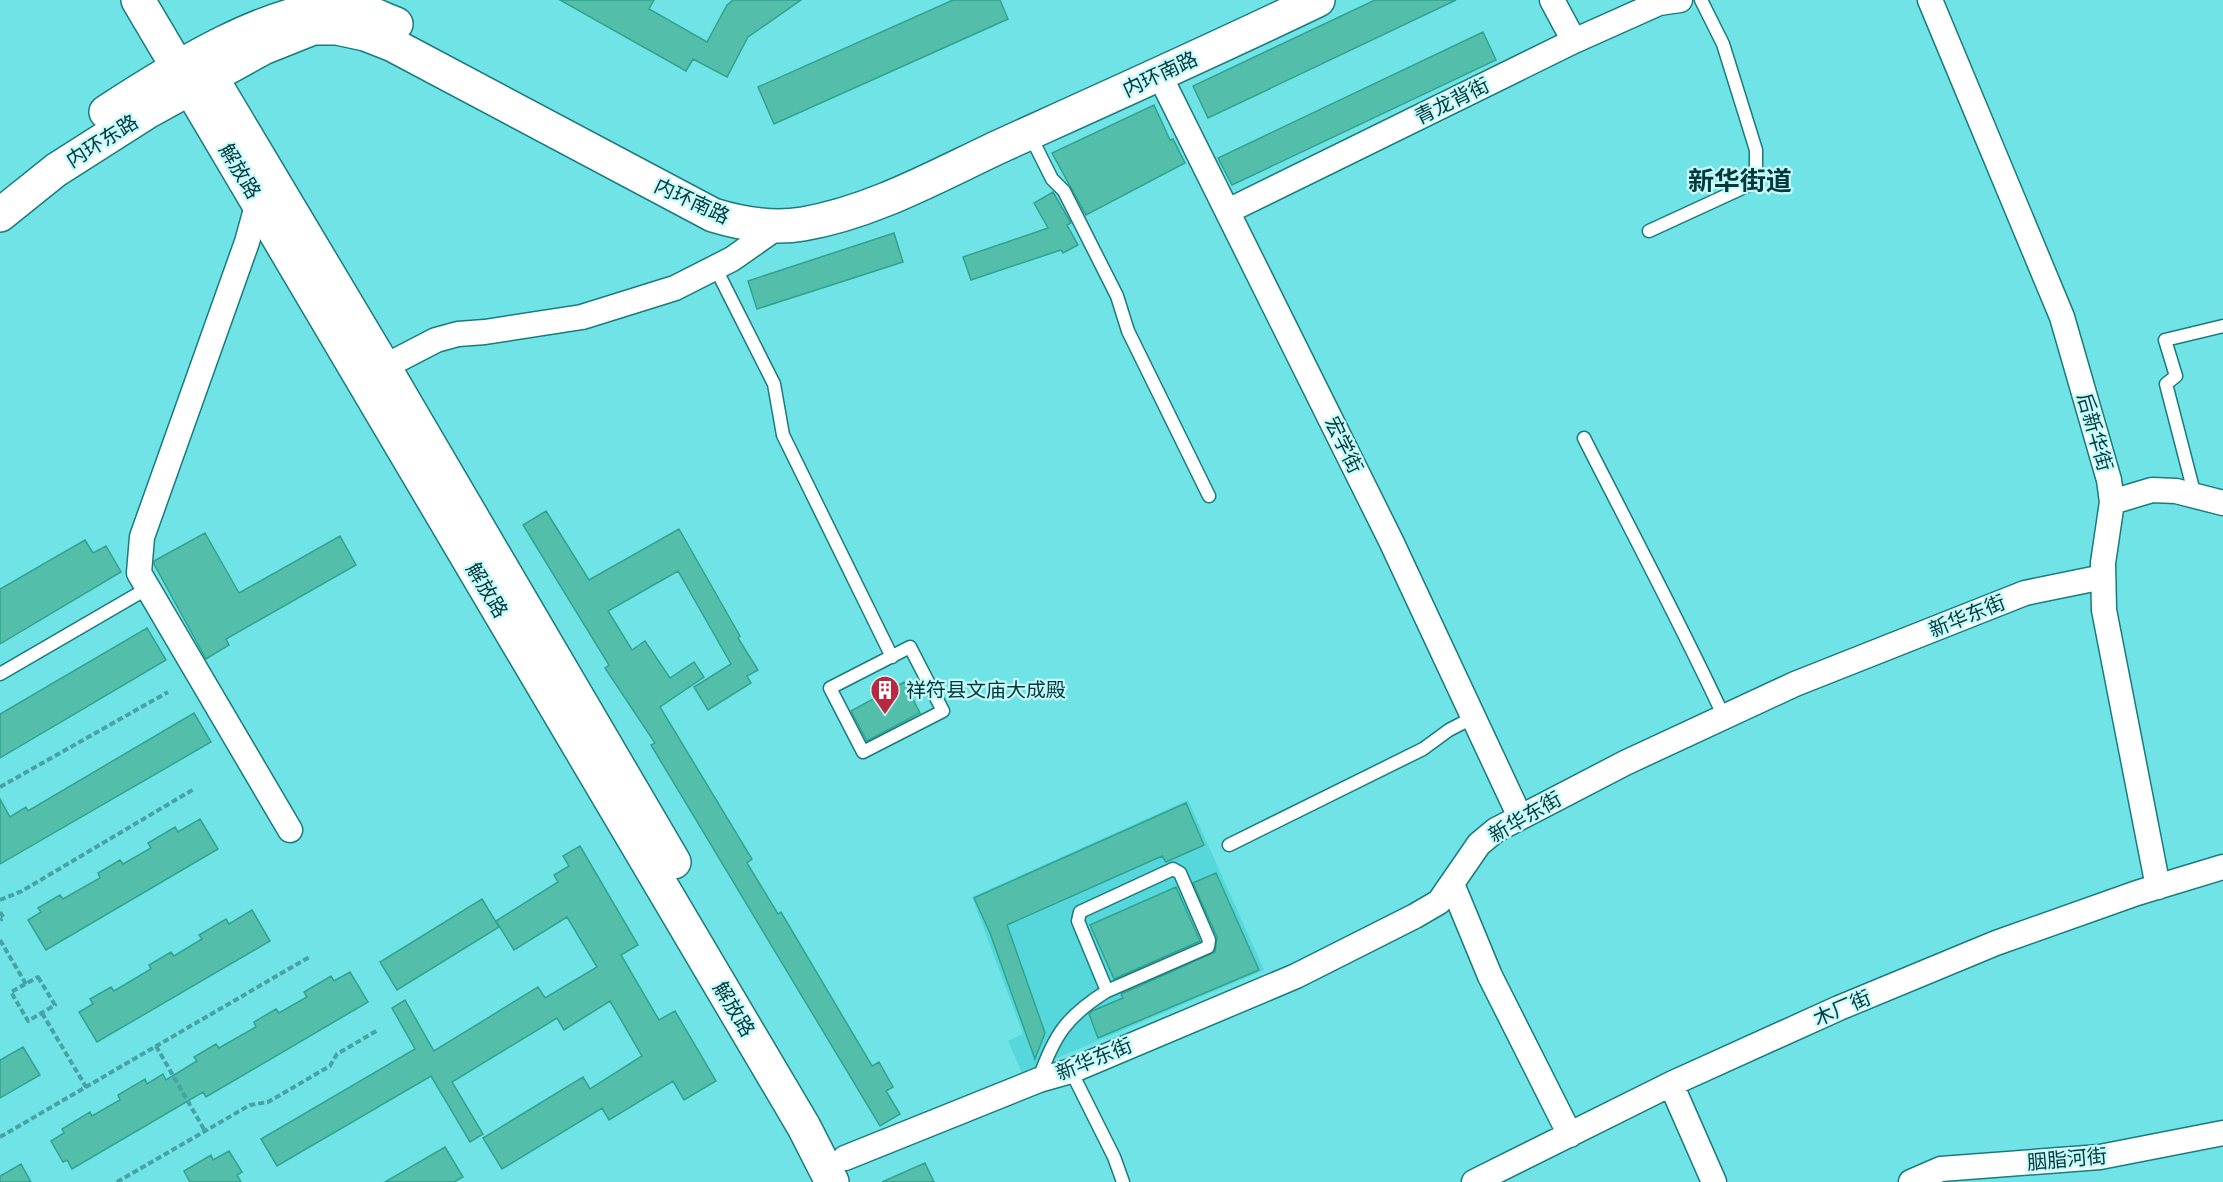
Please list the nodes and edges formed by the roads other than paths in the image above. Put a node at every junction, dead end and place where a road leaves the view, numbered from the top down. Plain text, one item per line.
1 (138, 0) edge
2 (165, 0) edge
3 (1266, 0) edge
4 (1318, 0) edge
5 (1552, 0) edge
6 (1680, 0) edge
7 (1701, 0) edge
8 (1930, 0) edge
9 (352, 4) edge
10 (1574, 41) junction
11 (194, 71) junction
12 (1160, 75) junction
13 (1029, 133) junction
14 (0, 187) edge
15 (258, 202) junction
16 (1228, 211) junction
17 (0, 215) edge
18 (779, 226) junction
19 (1649, 231) dead end
20 (716, 269) junction
21 (2223, 326) edge
22 (384, 367) junction
23 (1584, 438) dead end
24 (2195, 495) junction
25 (1209, 496) dead end
26 (2112, 502) junction
27 (2223, 503) edge
28 (2103, 577) junction
29 (148, 588) junction
30 (891, 657) junction
31 (0, 674) edge
32 (1474, 717) junction
33 (1724, 717) junction
34 (1520, 817) junction
35 (290, 830) dead end
36 (1229, 845) dead end
37 (2223, 867) edge
38 (1452, 884) junction
39 (2157, 887) junction
40 (1107, 991) junction
41 (1071, 1071) junction
42 (1039, 1080) junction
43 (1671, 1084) junction
44 (2223, 1133) edge
45 (1570, 1135) junction
46 (844, 1174) edge
47 (1123, 1182) edge
48 (1474, 1182) edge
49 (1714, 1182) edge
50 (1911, 1182) edge

1 - 11 street, 解放路
2 - 11 street, 解放路
3 - 9 street, 内环南路
4 - 12 street, 内环南路
5 - 10 street
6 - 10 street, 青龙背街
7 - 19 lane
8 - 26 street, 后新华街
9 - 11 street, 内环南路
10 - 16 street, 青龙背街
11 - 14 street, 内环东路
11 - 15 street, 解放路
11 - 17 street, 内环东路
11 - 18 street, 内环南路
11 - 22 street, 解放路
12 - 13 street, 内环南路
12 - 16 street, 宏学街
13 - 18 street, 内环南路
13 - 25 lane
15 - 29 street
15 - 46 street, 解放路
16 - 32 street, 宏学街
18 - 20 street
20 - 22 street
20 - 30 lane
21 - 24 lane
22 - 46 street, 解放路
23 - 33 lane
24 - 26 street
24 - 27 street
26 - 28 street, 后新华街
28 - 33 street, 新华东街
28 - 39 street, 后新华街
29 - 31 lane
29 - 35 street
30 - 30 lane
32 - 34 street, 宏学街
32 - 36 lane
33 - 34 street, 新华东街
34 - 38 street, 新华东街
37 - 39 street, 木厂街
38 - 41 street, 新华东街
38 - 45 street
39 - 43 street, 木厂街
40 - 40 lane
40 - 42 lane
41 - 42 street, 新华东街
41 - 47 lane
42 - 46 street, 新华东街
43 - 45 street, 木厂街
43 - 49 street
44 - 50 street, 胭脂河街
45 - 48 street, 木厂街

